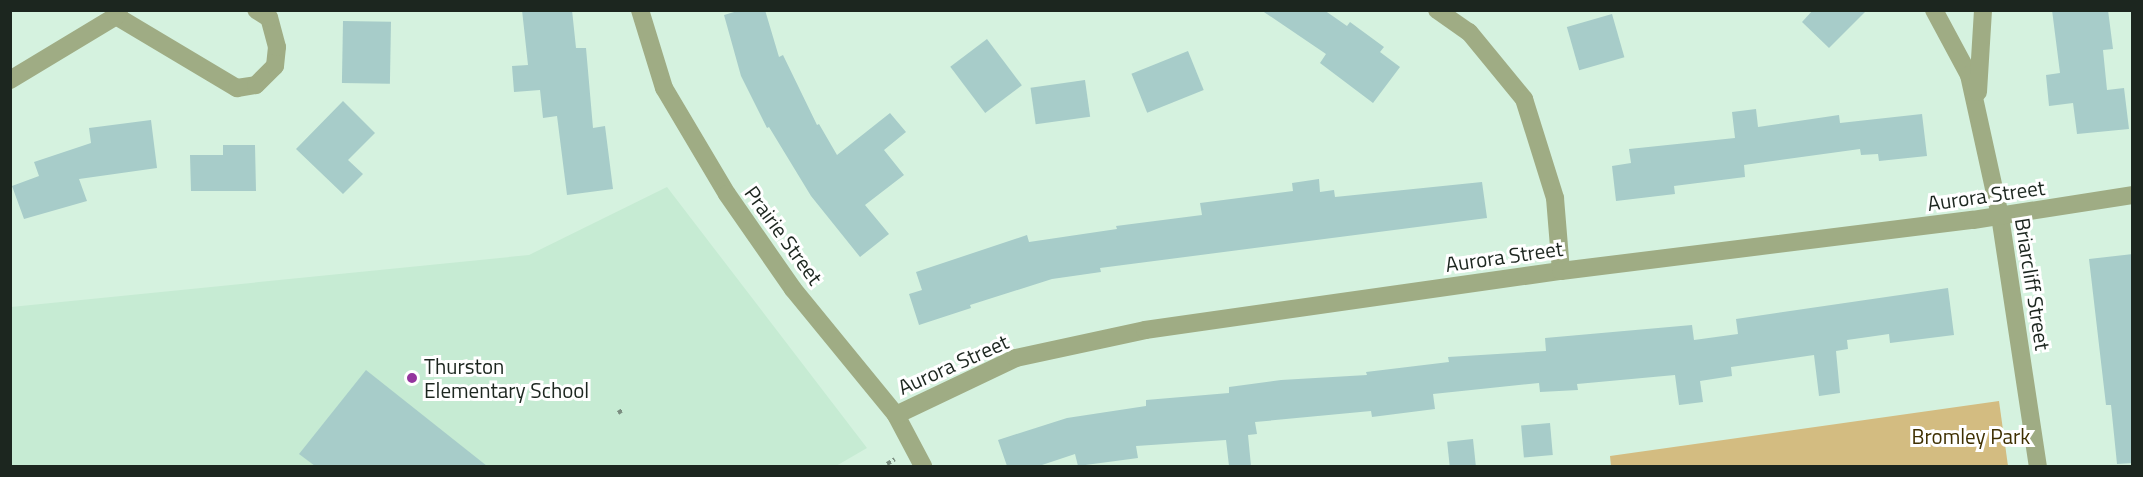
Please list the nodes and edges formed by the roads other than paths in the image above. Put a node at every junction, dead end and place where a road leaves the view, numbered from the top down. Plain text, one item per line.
1 (256, 10) edge
2 (640, 10) edge
3 (1437, 10) edge
4 (1934, 10) edge
5 (1983, 10) edge
6 (117, 13) edge
7 (10, 80) edge
8 (1977, 108) junction
9 (2133, 195) edge
10 (2000, 216) junction
11 (1561, 271) junction
12 (896, 415) junction
13 (923, 466) edge
14 (2038, 466) edge

1 - 6 street
2 - 12 street, Prairie Street
3 - 11 street
4 - 8 street, Briarcliff Street
5 - 8 street
6 - 7 street
8 - 10 street, Briarcliff Street
9 - 10 street, Aurora Street
10 - 11 street, Aurora Street
10 - 14 street, Briarcliff Street
11 - 12 street, Aurora Street
12 - 13 street, Prairie Street

